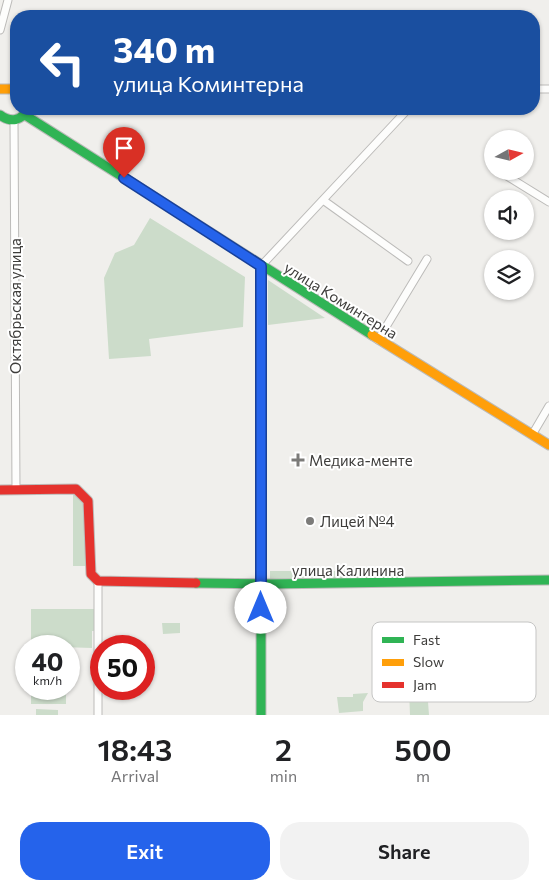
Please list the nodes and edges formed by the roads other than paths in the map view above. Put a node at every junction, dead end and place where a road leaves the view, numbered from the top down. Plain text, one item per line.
1 (8, 0) edge
2 (0, 30) edge
3 (23, 115) edge
4 (32, 115) edge
5 (402, 115) edge
6 (0, 116) edge
7 (14, 121) junction
8 (513, 180) edge
9 (323, 200) junction
10 (549, 202) edge
11 (427, 259) dead end
12 (408, 261) dead end
13 (261, 266) junction
14 (378, 340) junction
15 (549, 406) edge
16 (532, 435) junction
17 (549, 445) edge
18 (0, 490) edge
19 (16, 490) junction
20 (549, 580) edge
21 (98, 581) junction
22 (261, 583) junction
23 (98, 715) edge
24 (261, 715) edge

1 - 2 street
3 - 7 main road
4 - 13 main road, улица Коминтерна
5 - 9 street
6 - 7 main road
7 - 19 street, Октябрьская улица
8 - 10 street
9 - 12 street
9 - 13 street
11 - 14 street
13 - 14 main road, улица Коминтерна
13 - 22 main road
14 - 16 main road, улица Коминтерна
15 - 16 street
16 - 17 main road, улица Коминтерна
18 - 19 main road
19 - 21 main road
20 - 22 main road, улица Калинина
21 - 22 main road, улица Калинина
21 - 23 street
22 - 24 main road

